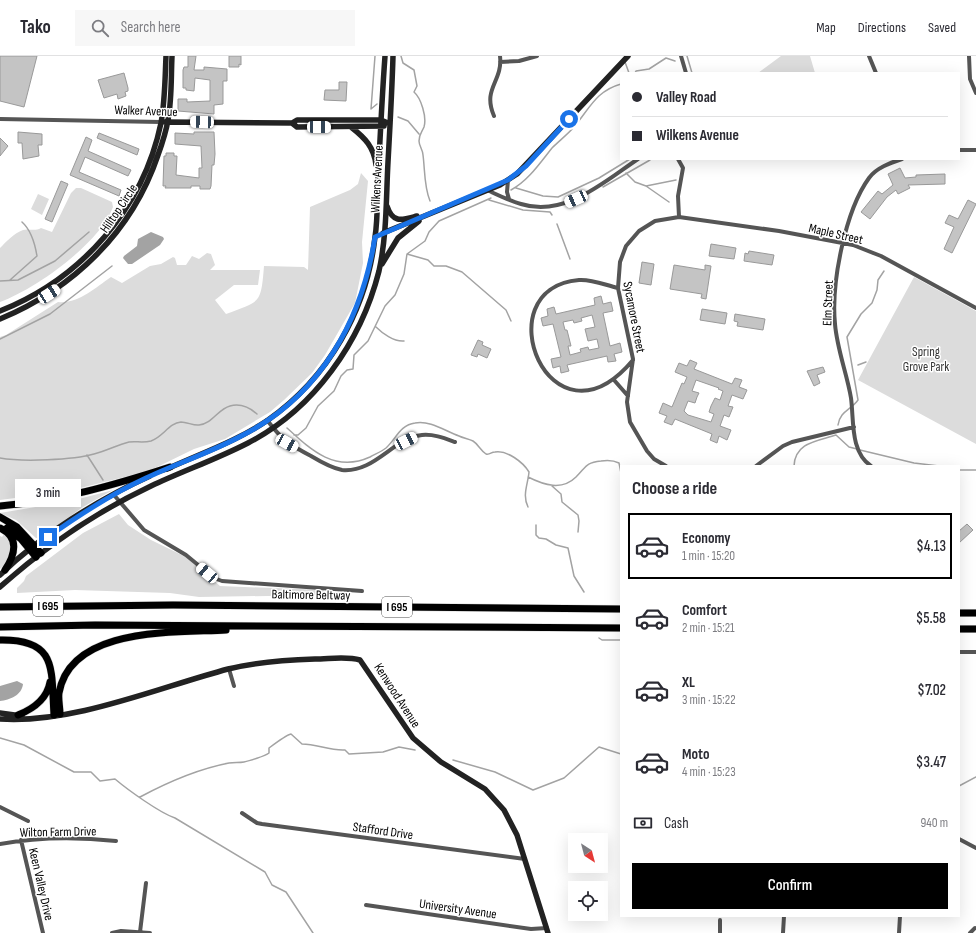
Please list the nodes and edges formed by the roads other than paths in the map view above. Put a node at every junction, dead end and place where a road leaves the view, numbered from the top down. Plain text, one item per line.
1 (166, 56) edge
2 (172, 56) edge
3 (385, 56) edge
4 (393, 56) edge
5 (500, 56) edge
6 (537, 56) edge
7 (681, 56) edge
8 (869, 56) edge
9 (969, 56) edge
10 (626, 58) edge
11 (500, 62) junction
12 (871, 65) junction
13 (686, 72) edge
14 (870, 72) edge
15 (875, 72) edge
16 (976, 93) edge
17 (494, 116) dead end
18 (0, 119) edge
19 (381, 120) junction
20 (161, 122) junction
21 (168, 122) junction
22 (292, 123) junction
23 (390, 124) junction
24 (351, 127) junction
25 (381, 127) junction
26 (960, 150) edge
27 (976, 150) edge
28 (636, 160) edge
29 (679, 160) edge
30 (889, 160) edge
31 (899, 160) edge
32 (888, 164) junction
33 (378, 178) junction
34 (508, 180) junction
35 (487, 190) junction
36 (510, 199) junction
37 (386, 204) junction
38 (432, 212) junction
39 (679, 217) junction
40 (384, 233) junction
41 (375, 237) junction
42 (842, 242) junction
43 (379, 270) junction
44 (618, 288) junction
45 (976, 308) edge
46 (0, 311) edge
47 (0, 318) edge
48 (633, 360) junction
49 (614, 380) junction
50 (628, 396) junction
51 (267, 420) junction
52 (854, 427) junction
53 (273, 428) junction
54 (455, 442) dead end
55 (664, 465) edge
56 (757, 465) edge
57 (870, 465) edge
58 (170, 468) junction
59 (114, 495) junction
60 (119, 502) junction
61 (0, 506) edge
62 (0, 517) edge
63 (0, 524) edge
64 (0, 528) edge
65 (32, 548) junction
66 (38, 555) junction
67 (2, 572) edge
68 (0, 587) edge
69 (362, 591) dead end
70 (0, 607) edge
71 (620, 610) edge
72 (960, 613) edge
73 (976, 613) edge
74 (295, 626) junction
75 (0, 627) edge
76 (620, 628) edge
77 (960, 629) edge
78 (976, 629) edge
79 (0, 640) edge
80 (960, 652) edge
81 (976, 652) edge
82 (229, 669) junction
83 (51, 674) junction
84 (234, 686) dead end
85 (0, 713) edge
86 (18, 715) junction
87 (57, 715) junction
88 (0, 719) edge
89 (0, 807) edge
90 (242, 813) dead end
91 (28, 821) dead end
92 (21, 840) junction
93 (960, 840) edge
94 (116, 842) dead end
95 (0, 844) edge
96 (976, 848) edge
97 (524, 859) junction
98 (146, 883) dead end
99 (366, 905) dead end
100 (784, 917) edge
101 (900, 917) edge
102 (720, 920) dead end
103 (975, 928) dead end
104 (547, 930) edge
105 (140, 932) junction
106 (43, 933) edge
107 (112, 933) edge
108 (150, 933) edge
109 (720, 933) edge
110 (783, 933) edge
111 (898, 933) edge
112 (970, 933) edge

1 - 20 street, Hilltop Circle
2 - 21 street, Hilltop Circle
3 - 19 street, Wilkens Avenue
4 - 23 street, Wilkens Avenue
5 - 11 street
6 - 11 street
7 - 13 street
8 - 12 street
9 - 16 street
10 - 34 street
11 - 17 street
12 - 14 street
12 - 15 street
18 - 20 street, Walker Avenue
19 - 22 street, Walker Avenue
19 - 23 street, Walker Avenue
19 - 25 street, Wilkens Avenue
20 - 21 street, Walker Avenue
20 - 46 street, Hilltop Circle
21 - 22 street, Walker Avenue
21 - 47 street, Hilltop Circle
22 - 24 street, Walker Avenue
23 - 25 street, Walker Avenue
23 - 37 street, Wilkens Avenue
24 - 25 street, Walker Avenue
24 - 33 street
25 - 33 street, Wilkens Avenue
26 - 27 street
28 - 36 street
29 - 39 street
30 - 32 street
31 - 32 street, Elm Street
32 - 42 street, Elm Street
33 - 41 street, Wilkens Avenue
34 - 35 street
34 - 36 street
35 - 36 street
35 - 38 street
37 - 38 street
37 - 40 street, Wilkens Avenue
38 - 40 street
38 - 43 street
39 - 42 street, Maple Street
39 - 44 street, Sycamore Street
40 - 41 street
40 - 43 street, Wilkens Avenue
41 - 51 street, Wilkens Avenue
42 - 45 street, Maple Street
42 - 52 street, Elm Street
43 - 53 street, Wilkens Avenue
44 - 48 street, Sycamore Street
44 - 49 street
48 - 49 street
48 - 50 street, Sycamore Street
49 - 50 street
50 - 55 street, Sycamore Street
51 - 53 street
51 - 58 street, Wilkens Avenue
52 - 56 street
52 - 57 street, Elm Street
53 - 54 street
53 - 60 street, Wilkens Avenue
58 - 59 street, Wilkens Avenue
58 - 61 highway
59 - 60 street
59 - 65 street, Wilkens Avenue
60 - 66 street, Wilkens Avenue
60 - 69 street
62 - 65 highway
63 - 65 highway
64 - 67 highway
65 - 66 highway
65 - 67 street, Wilkens Avenue
66 - 68 street, Wilkens Avenue
70 - 71 highway, Baltimore Beltway / I 695
72 - 73 highway
74 - 75 highway, I 695
74 - 76 highway, I 695
74 - 87 highway
77 - 78 highway
79 - 83 highway
80 - 81 street
82 - 84 street
82 - 87 street, Kenwood Avenue
82 - 97 street, Kenwood Avenue
83 - 86 highway
83 - 87 highway
85 - 86 street, Kenwood Avenue
86 - 87 street, Kenwood Avenue
87 - 88 street, Kenwood Avenue
89 - 91 street
90 - 97 street, Stafford Drive
92 - 94 street, Wilton Farm Drive
92 - 95 street, Wilton Farm Drive
92 - 106 street, Keen Valley Drive
93 - 96 street
97 - 104 street, Kenwood Avenue
98 - 105 street
99 - 104 street, University Avenue
100 - 110 street
101 - 111 street
102 - 109 street
103 - 112 street
105 - 107 street
105 - 108 street

